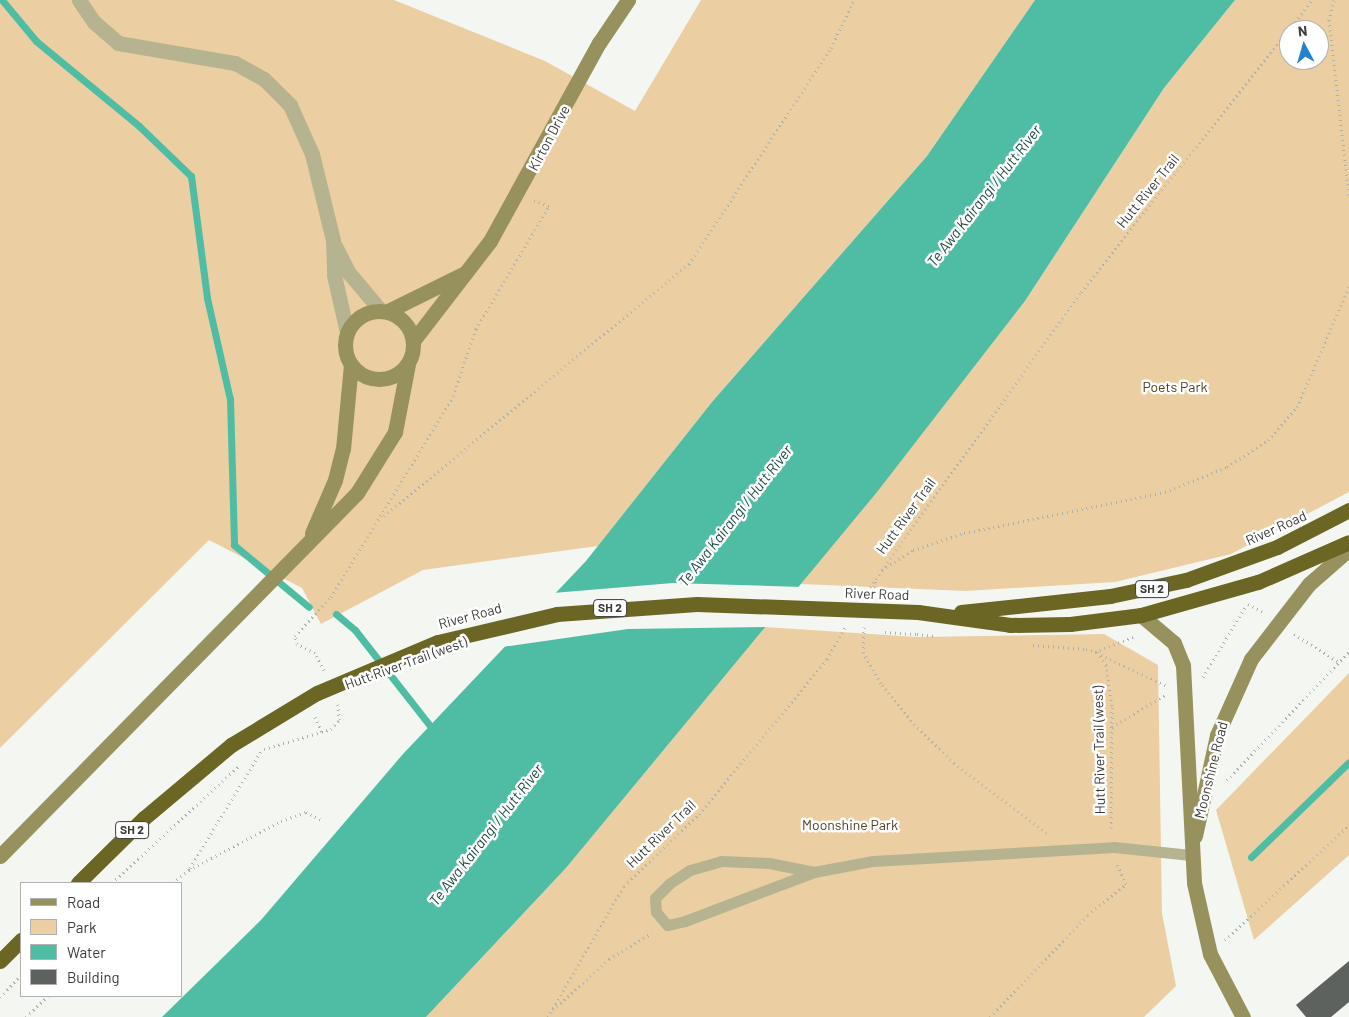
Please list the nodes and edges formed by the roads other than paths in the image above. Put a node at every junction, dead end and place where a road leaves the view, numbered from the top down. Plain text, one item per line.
1 (78, 0) edge
2 (628, 0) edge
3 (333, 240) junction
4 (466, 273) junction
5 (384, 311) junction
6 (347, 332) junction
7 (413, 341) junction
8 (408, 364) junction
9 (351, 366) junction
10 (1349, 510) edge
11 (310, 536) junction
12 (1349, 542) edge
13 (1349, 548) edge
14 (948, 614) junction
15 (1141, 615) junction
16 (1191, 855) junction
17 (0, 856) edge
18 (814, 872) junction
19 (79, 882) edge
20 (20, 941) edge
21 (0, 961) edge
22 (1243, 1017) edge

1 - 3 street
2 - 4 street, Kirton Drive
3 - 5 street
3 - 6 street
4 - 5 street, Kirton Drive
4 - 7 street, Kirton Drive
5 - 6 street
5 - 7 street
6 - 9 street
7 - 8 street
8 - 9 street
8 - 11 street
9 - 11 street
10 - 14 highway, River Road / SH 2
11 - 17 street
12 - 15 highway, River Road / SH 2
13 - 16 street, Moonshine Road
14 - 15 highway, River Road / SH 2
14 - 19 highway, River Road / SH 2, bridge
15 - 16 street, Moonshine Road
16 - 18 lane
16 - 22 street, Moonshine Road
18 - 18 lane
20 - 21 highway

